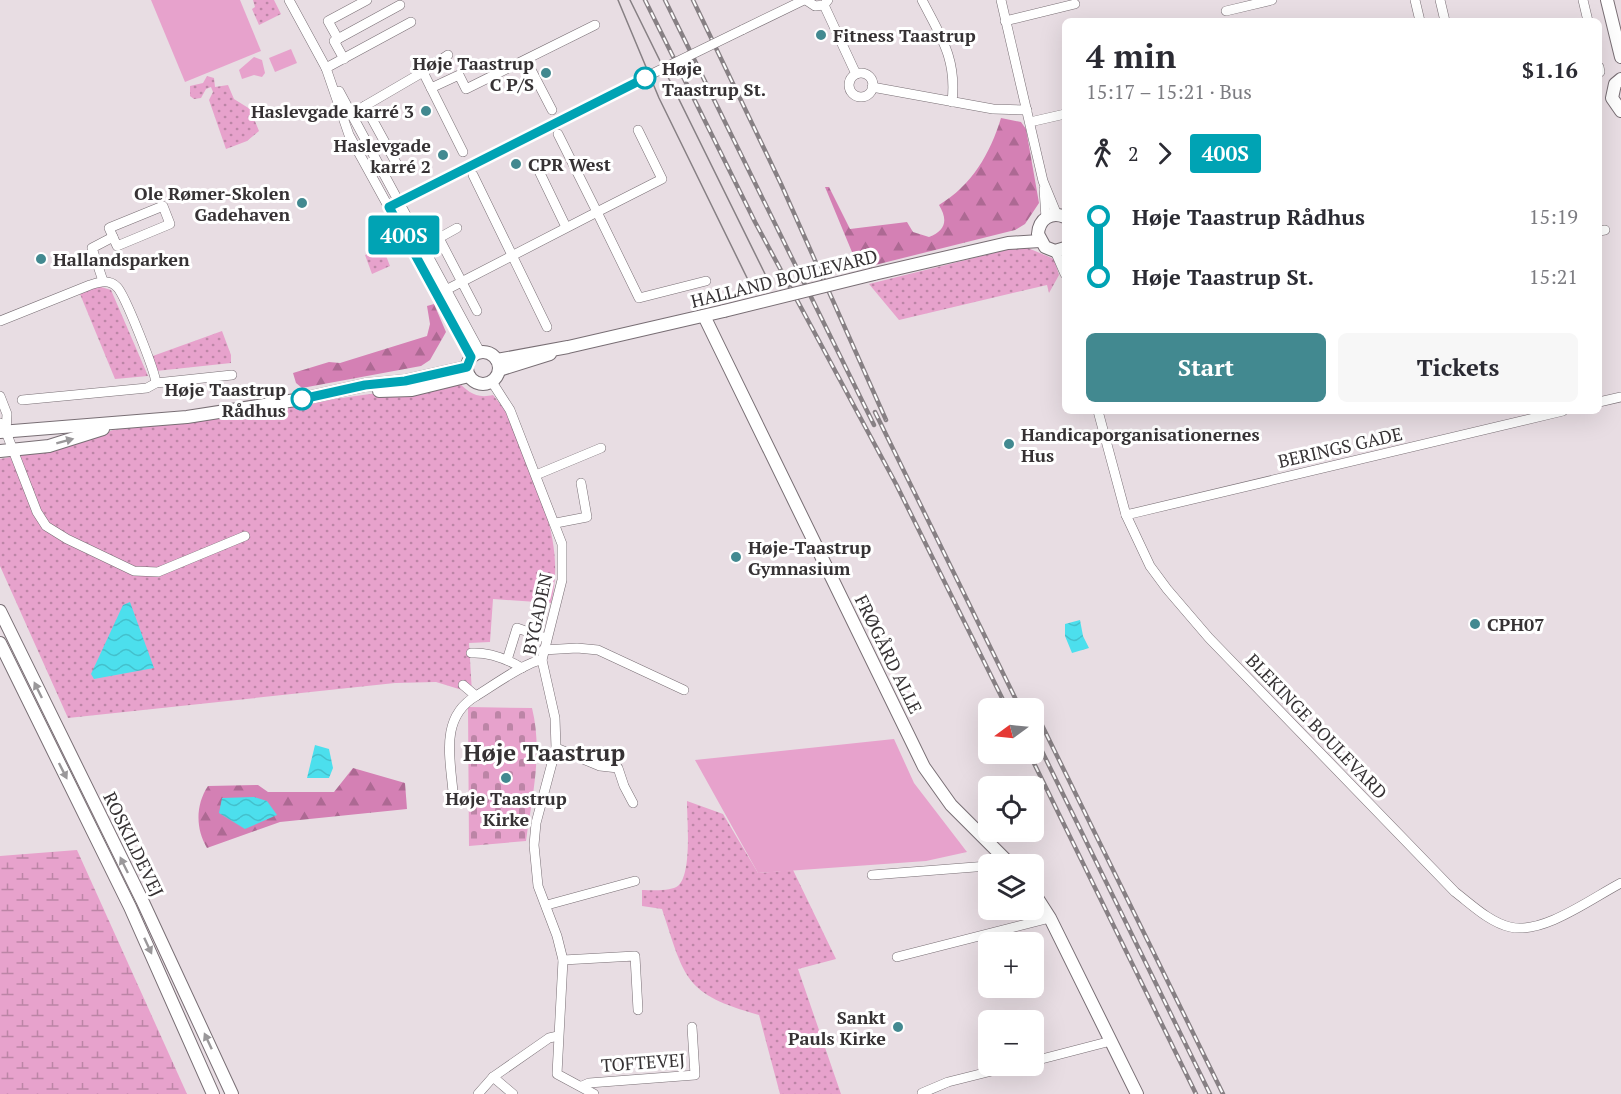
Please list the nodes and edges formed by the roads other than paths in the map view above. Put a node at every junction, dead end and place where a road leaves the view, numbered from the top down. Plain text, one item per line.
1 (289, 0) edge
2 (367, 0) edge
3 (805, 0) edge
4 (922, 0) edge
5 (1001, 0) edge
6 (1272, 0) edge
7 (1415, 0) edge
8 (1440, 0) edge
9 (1583, 0) edge
10 (1607, 0) edge
11 (826, 2) edge
12 (1075, 4) dead end
13 (400, 5) dead end
14 (1226, 11) dead end
15 (1419, 18) edge
16 (1444, 18) edge
17 (1587, 18) edge
18 (1005, 21) junction
19 (411, 22) dead end
20 (595, 25) dead end
21 (338, 39) junction
22 (448, 55) dead end
23 (1621, 57) edge
24 (344, 59) junction
25 (526, 60) junction
26 (326, 68) junction
27 (423, 72) junction
28 (856, 74) junction
29 (1621, 79) edge
30 (872, 87) junction
31 (431, 88) junction
32 (1612, 98) junction
33 (1602, 101) edge
34 (952, 102) junction
35 (365, 106) junction
36 (552, 110) dead end
37 (1027, 110) junction
38 (1621, 111) edge
39 (351, 114) junction
40 (1062, 115) edge
41 (1030, 122) junction
42 (638, 130) dead end
43 (558, 134) dead end
44 (463, 152) dead end
45 (400, 170) dead end
46 (539, 171) dead end
47 (473, 176) dead end
48 (398, 201) junction
49 (389, 207) junction
50 (597, 212) junction
51 (1056, 216) edge
52 (429, 219) dead end
53 (566, 227) junction
54 (457, 228) dead end
55 (1039, 235) junction
56 (113, 237) junction
57 (439, 238) junction
58 (1060, 249) edge
59 (512, 255) junction
60 (103, 281) junction
61 (462, 281) junction
62 (706, 281) dead end
63 (446, 290) junction
64 (437, 295) junction
65 (477, 311) dead end
66 (704, 316) junction
67 (0, 321) edge
68 (547, 327) dead end
69 (472, 363) junction
70 (498, 365) junction
71 (232, 375) dead end
72 (492, 382) junction
73 (156, 383) junction
74 (0, 396) edge
75 (1621, 397) edge
76 (22, 400) dead end
77 (1602, 401) edge
78 (1099, 414) edge
79 (1550, 414) edge
80 (115, 424) junction
81 (2, 429) edge
82 (601, 448) dead end
83 (6, 450) edge
84 (536, 475) junction
85 (580, 483) dead end
86 (1126, 515) junction
87 (556, 523) junction
88 (245, 536) dead end
89 (0, 612) edge
90 (546, 638) junction
91 (0, 643) edge
92 (471, 653) dead end
93 (543, 655) junction
94 (507, 660) junction
95 (522, 668) junction
96 (463, 685) dead end
97 (684, 690) dead end
98 (476, 696) junction
99 (556, 748) junction
100 (453, 792) dead end
101 (633, 803) dead end
102 (997, 854) edge
103 (978, 867) edge
104 (872, 875) dead end
105 (635, 881) dead end
106 (1618, 885) edge
107 (546, 905) junction
108 (1044, 909) edge
109 (1050, 918) junction
110 (897, 957) dead end
111 (563, 960) junction
112 (638, 1010) dead end
113 (692, 1027) dead end
114 (558, 1036) junction
115 (1111, 1041) junction
116 (1044, 1058) edge
117 (978, 1074) edge
118 (493, 1077) junction
119 (589, 1091) edge
120 (922, 1093) edge
121 (213, 1094) edge
122 (232, 1094) edge
123 (478, 1094) edge
124 (513, 1094) edge
125 (1137, 1094) edge

1 - 26 street
2 - 21 street
3 - 11 street
3 - 48 street, bridge
4 - 34 street
5 - 18 street
6 - 14 street
7 - 15 street
8 - 16 street
9 - 17 street
10 - 23 street
11 - 28 street
12 - 18 street
13 - 21 street
18 - 37 street
19 - 24 street
20 - 25 street
21 - 24 street
22 - 27 street
24 - 26 street
25 - 31 street
25 - 36 street
26 - 39 street
26 - 49 street
27 - 31 street
27 - 35 street
28 - 30 street
28 - 30 street
29 - 32 street
30 - 34 street
31 - 44 street
32 - 33 street
32 - 38 street
34 - 37 street
35 - 39 street
35 - 45 street
37 - 41 street
39 - 48 street
40 - 41 street
41 - 51 street
42 - 50 street
43 - 50 street
46 - 53 street
47 - 59 street
48 - 49 street
48 - 63 street
49 - 64 street
50 - 53 street
50 - 62 street
51 - 55 street
52 - 57 street
53 - 59 street
54 - 57 street
55 - 58 street
55 - 66 street, HALLAND BOULEVARD, bridge
56 - 56 street
56 - 60 street
57 - 61 street
59 - 61 street
59 - 68 street
60 - 67 street
60 - 73 street
61 - 63 street
61 - 65 street
63 - 64 street
63 - 69 street
64 - 69 street
66 - 70 street, HALLAND BOULEVARD
66 - 102 street, FRØGÅRD ALLE
69 - 70 street
69 - 72 street
69 - 80 street
70 - 72 street
71 - 73 street
72 - 84 street, BYGADEN
73 - 76 street
74 - 81 street
75 - 77 street
78 - 86 street, BLEKINGE BOULEVARD
79 - 86 street, BERINGS GADE
80 - 81 street
83 -> 80 street
81 - 83 street
82 - 84 street
83 - 88 street
84 - 87 street, BYGADEN
85 - 87 street
86 - 106 street, BLEKINGE BOULEVARD
87 - 90 street, BYGADEN
122 -> 89 street, ROSKILDEVEJ
90 - 93 street, BYGADEN
90 - 94 street
91 -> 121 street, ROSKILDEVEJ
92 - 94 street
93 - 95 street
93 - 97 street
93 - 99 street, BYGADEN
94 - 95 street
95 - 98 street
96 - 98 street
98 - 100 street
99 - 101 street
99 - 107 street, BYGADEN
103 - 104 street
105 - 107 street
107 - 111 street, BYGADEN
108 - 109 street
109 - 110 street
109 - 115 street
111 - 112 street
111 - 114 street, BYGADEN
113 - 119 street, TOFTEVEJ
114 - 118 street
114 - 119 street, BYGADEN
115 - 116 street
115 - 125 street
117 - 120 street
118 - 123 street
118 - 124 street

